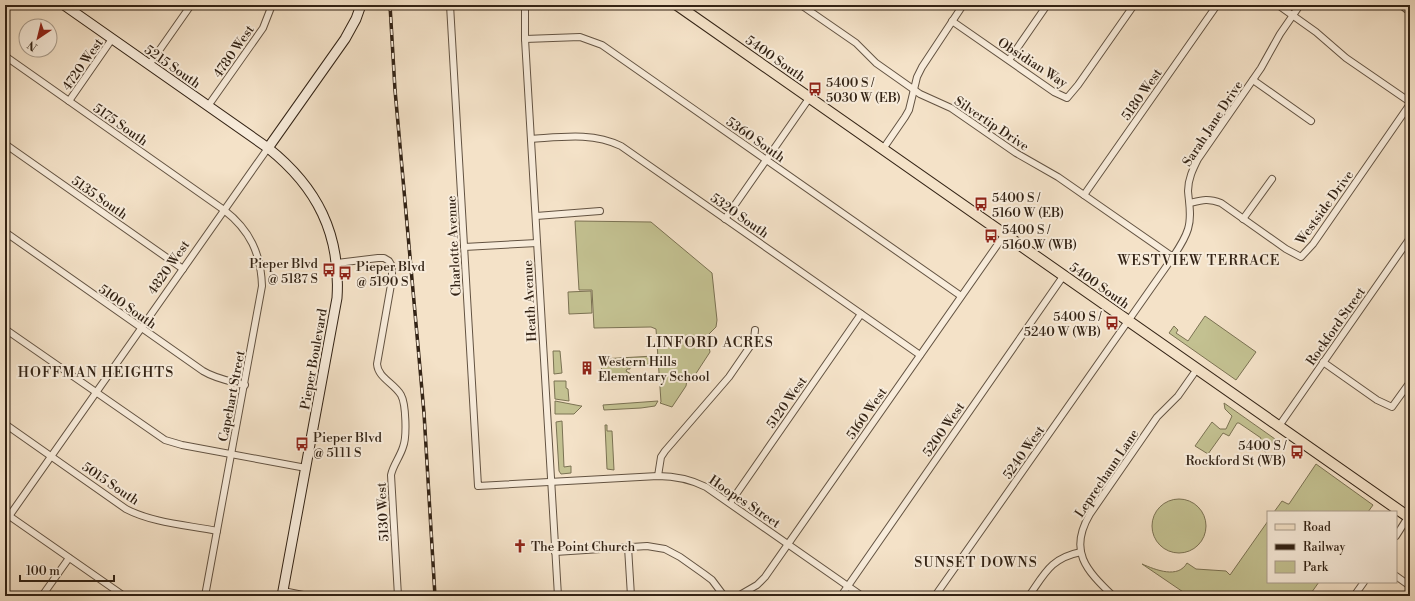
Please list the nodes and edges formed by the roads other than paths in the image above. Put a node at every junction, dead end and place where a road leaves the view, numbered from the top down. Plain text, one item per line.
1 (64, 5) edge
2 (191, 5) edge
3 (272, 5) edge
4 (361, 5) edge
5 (450, 5) edge
6 (525, 5) edge
7 (677, 5) edge
8 (801, 5) edge
9 (963, 5) edge
10 (1047, 5) edge
11 (1134, 5) edge
12 (1217, 5) edge
13 (1278, 5) edge
14 (1300, 5) edge
15 (1400, 5) edge
16 (1410, 12) edge
17 (1292, 16) junction
18 (952, 21) junction
19 (112, 39) junction
20 (525, 39) junction
21 (5, 56) edge
22 (1009, 60) junction
23 (149, 65) junction
24 (1253, 80) junction
25 (913, 89) junction
26 (810, 97) junction
27 (69, 102) junction
28 (1410, 103) edge
29 (208, 106) junction
30 (1311, 120) dead end
31 (531, 139) junction
32 (5, 144) edge
33 (268, 148) junction
34 (883, 149) junction
35 (766, 160) junction
36 (1272, 178) dead end
37 (1084, 195) junction
38 (1190, 203) junction
39 (224, 210) junction
40 (600, 211) dead end
41 (536, 216) junction
42 (725, 219) junction
43 (1243, 219) junction
44 (5, 232) edge
45 (1005, 234) junction
46 (1410, 238) edge
47 (537, 243) junction
48 (464, 247) junction
49 (1173, 257) junction
50 (337, 263) junction
51 (183, 269) junction
52 (1064, 275) junction
53 (961, 296) junction
54 (861, 314) junction
55 (1128, 321) junction
56 (141, 328) junction
57 (5, 329) edge
58 (755, 330) dead end
59 (920, 355) junction
60 (1323, 362) junction
61 (1197, 369) junction
62 (1410, 382) edge
63 (245, 384) junction
64 (96, 393) junction
65 (5, 424) edge
66 (1279, 426) junction
67 (231, 455) junction
68 (52, 456) junction
69 (306, 468) junction
70 (658, 476) junction
71 (551, 482) junction
72 (478, 486) joint
73 (730, 503) junction
74 (7, 514) edge
75 (1409, 516) edge
76 (5, 522) edge
77 (217, 531) junction
78 (1397, 534) edge
79 (788, 544) junction
80 (628, 548) junction
81 (555, 552) junction
82 (1081, 552) junction
83 (69, 558) junction
84 (1397, 577) edge
85 (1363, 583) edge
86 (848, 586) junction
87 (1410, 586) edge
88 (283, 594) edge
89 (42, 596) edge
90 (124, 596) edge
91 (205, 596) edge
92 (308, 596) edge
93 (398, 596) edge
94 (558, 596) edge
95 (631, 596) edge
96 (724, 596) edge
97 (738, 596) edge
98 (841, 596) edge
99 (862, 596) edge
100 (935, 596) edge
101 (1029, 596) edge
102 (1113, 596) edge
103 (1354, 596) edge

1 - 19 street, 5215 South
2 - 23 street
3 - 29 street, 4780 West
4 - 33 street, 4820 West
5 - 48 street, Charlotte Avenue
6 - 20 street, Heath Avenue
7 - 26 main road, 5400 South
8 - 25 street, Silvertip Drive
9 - 18 street
10 - 22 street
11 - 22 street, Obsidian Way
12 - 37 street, 5180 West
13 - 17 street
14 - 17 street, Sarah Jane Drive
15 - 16 street
17 - 24 street, Sarah Jane Drive
17 - 28 street
18 - 22 street, Obsidian Way
18 - 25 street
19 - 23 street, 5215 South
19 - 27 street, 4720 West
20 - 31 street, Heath Avenue
20 - 35 street, 5360 South
21 - 27 street, 5175 South
23 - 29 street, 5215 South
24 - 30 street
24 - 38 street, Sarah Jane Drive
25 - 34 street
25 - 37 street, Silvertip Drive
26 - 34 main road, 5400 South
26 - 35 street
27 - 39 street, 5175 South
28 - 43 street, Westside Drive
29 - 33 street, 5215 South
31 - 41 street, Heath Avenue
31 - 42 street, 5320 South
32 - 51 street, 5135 South
33 - 39 street, 4820 West
33 - 50 street, Pieper Boulevard
34 - 45 main road, 5400 South
35 - 42 street
35 - 53 street, 5360 South
36 - 43 street
37 - 49 street, Silvertip Drive
38 - 43 street, Westside Drive
38 - 49 street, Sarah Jane Drive
39 - 51 street, 4820 West
39 - 63 street, Capehart Street
40 - 41 street
41 - 47 street, Heath Avenue
42 - 54 street, 5320 South
44 - 56 street, 5100 South
45 - 52 main road, 5400 South
45 - 53 street, 5160 West
46 - 60 street, Rockford Street
47 - 48 street
47 - 71 street, Heath Avenue
48 - 72 street, Charlotte Avenue
49 - 55 street, Sarah Jane Drive
50 - 69 street, Pieper Boulevard
50 - 93 street, 5130 West
51 - 56 street, 4820 West
52 - 55 main road, 5400 South
52 - 86 street, 5200 West
53 - 59 street, 5160 West
54 - 59 street, 5320 South
54 - 73 street, 5120 West
55 - 61 main road, 5400 South
55 - 100 street, 5240 West
56 - 63 street, 5100 South
56 - 64 street, 4820 West
57 - 64 street
58 - 70 street
59 - 79 street, 5160 West
60 - 62 street
60 - 66 street, Rockford Street
61 - 66 main road, 5400 South
61 - 82 street, Leprechaun Lane
63 - 67 street, Capehart Street
64 - 67 street
64 - 68 street, 4820 West
65 - 68 street, 5015 South
66 - 75 main road, 5400 South
67 - 69 street
67 - 77 street, Capehart Street
68 - 74 street, 4820 West
68 - 77 street, 5015 South
69 - 88 street, Pieper Boulevard
70 - 71 street, Hoopes Street
70 - 73 street, Hoopes Street
71 - 72 street, Hoopes Street
71 - 81 street, Heath Avenue
73 - 79 street, Hoopes Street
74 - 76 street, 4820 West
74 - 83 street
75 - 78 street
77 - 91 street, Capehart Street
79 - 86 street, Hoopes Street
79 - 97 street, 5160 West
80 - 81 street
80 - 95 street
80 - 96 street
81 - 94 street, Heath Avenue
82 - 101 street
82 - 102 street, Leprechaun Lane
83 - 89 street
83 - 90 street
84 - 87 street
85 - 103 street
86 - 98 street, 5200 West
86 - 99 street, Hoopes Street
88 - 92 street

